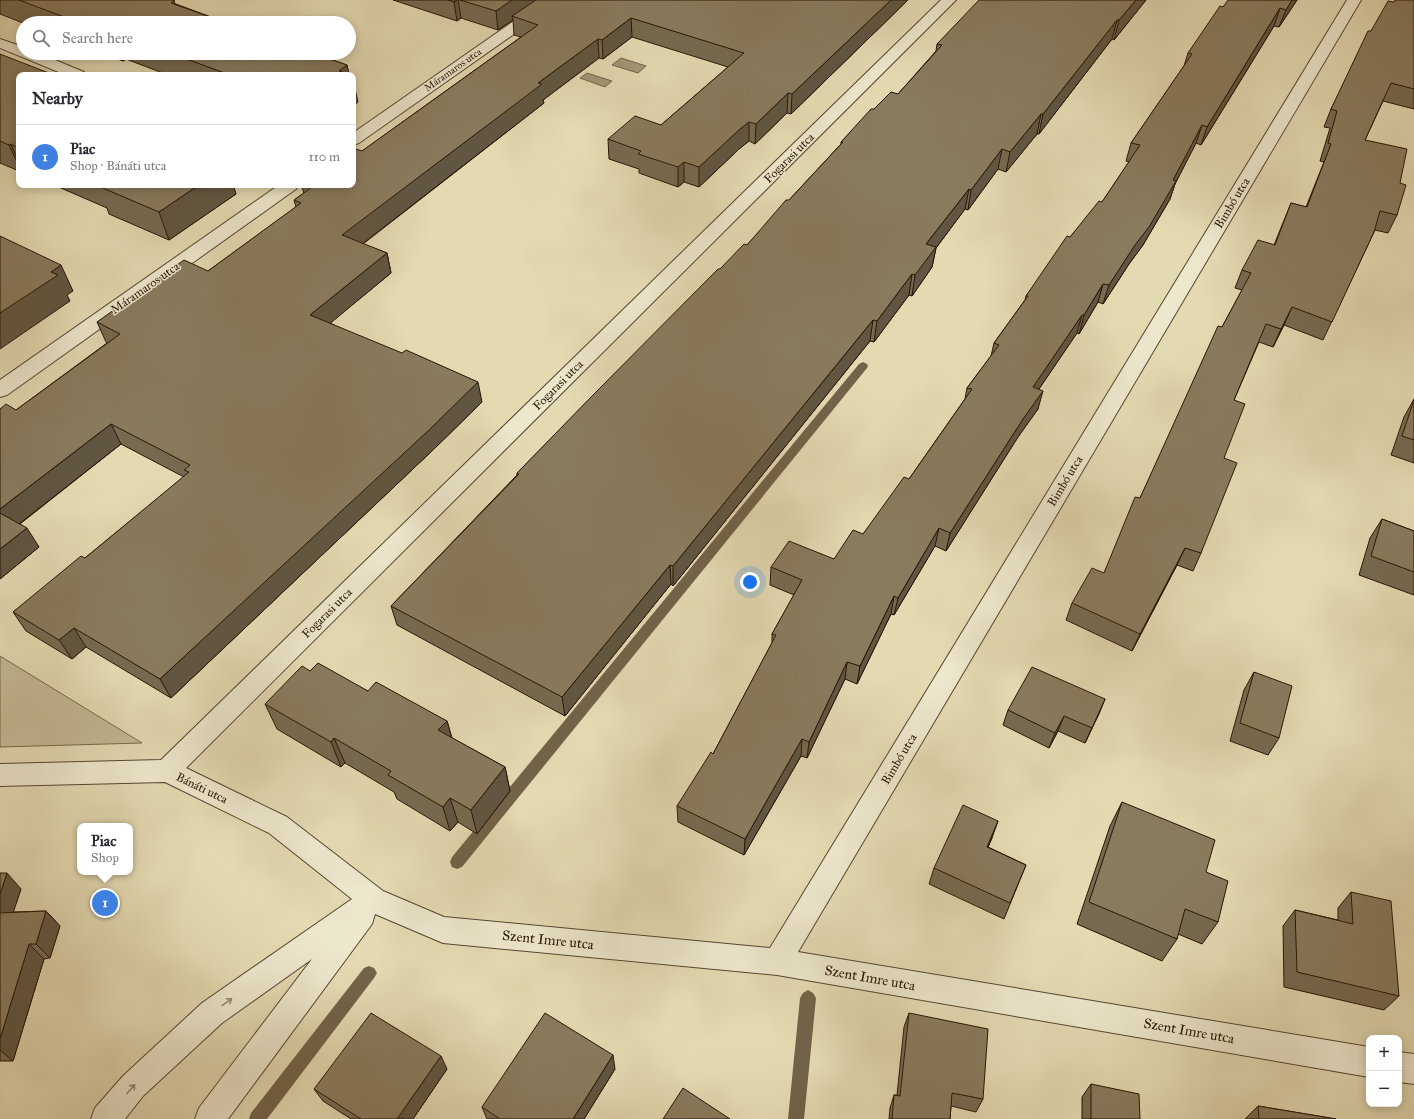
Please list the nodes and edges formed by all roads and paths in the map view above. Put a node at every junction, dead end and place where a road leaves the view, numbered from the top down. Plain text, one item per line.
1 (553, 0) edge
2 (949, 0) edge
3 (1354, 0) edge
4 (0, 43) edge
5 (16, 50) edge
6 (42, 60) edge
7 (72, 72) edge
8 (356, 138) edge
9 (286, 188) edge
10 (0, 390) edge
11 (167, 771) junction
12 (0, 775) edge
13 (373, 900) junction
14 (777, 962) junction
15 (1366, 1061) edge
16 (1402, 1067) edge
17 (1414, 1069) edge
18 (106, 1119) edge
19 (210, 1119) edge

1 - 8 street, Máramaros utca
2 - 11 street, Fogarasi utca
3 - 14 street, Bimbó utca
4 - 5 street
6 - 7 street
9 - 10 street, Máramaros utca
11 - 12 street, Bánáti utca
11 - 13 street, Bánáti utca
13 - 14 street, Szent Imre utca
18 -> 13 street
13 - 19 street
14 - 15 street, Szent Imre utca
16 - 17 street

